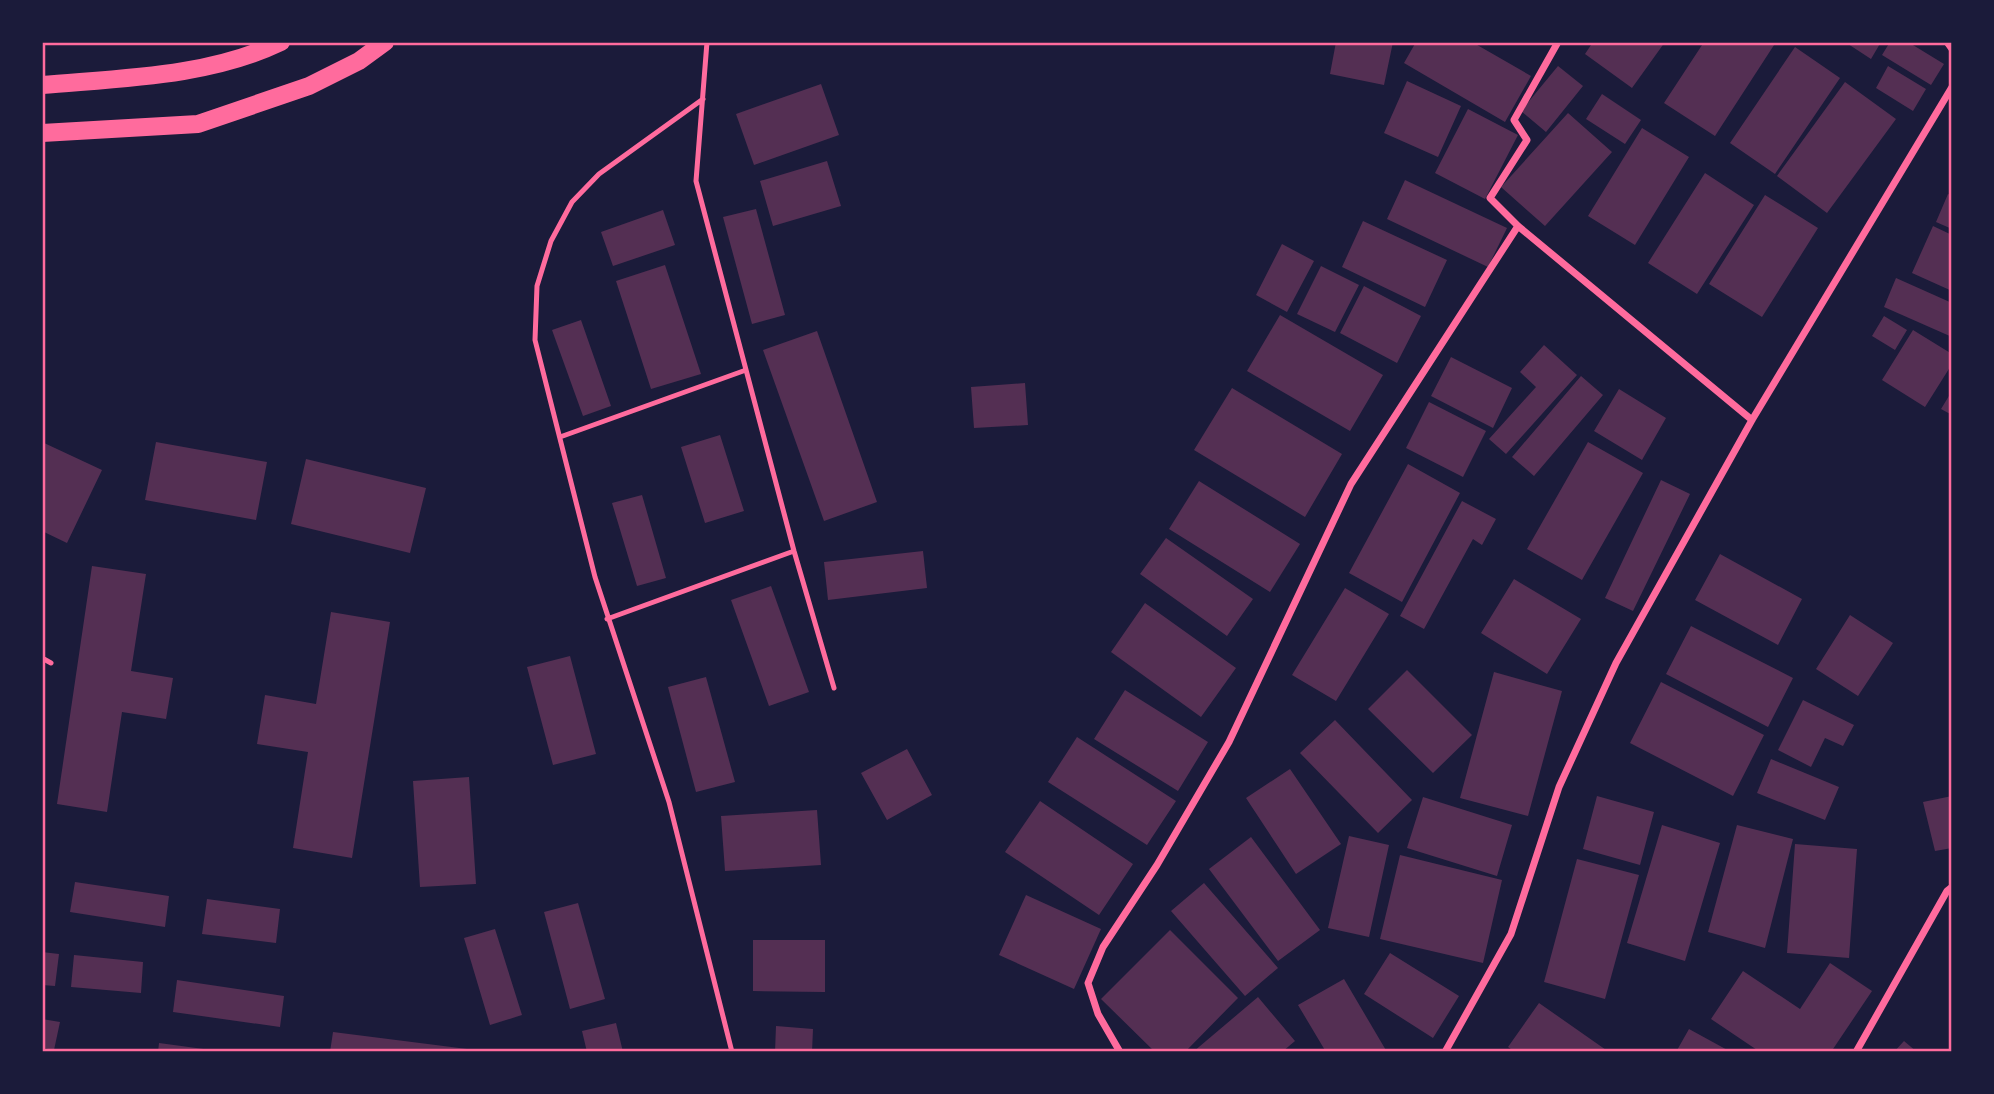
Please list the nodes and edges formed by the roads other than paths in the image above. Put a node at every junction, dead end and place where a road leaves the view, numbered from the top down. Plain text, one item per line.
1 (281, 42) edge
2 (385, 42) edge
3 (707, 42) edge
4 (1558, 42) edge
5 (1947, 42) edge
6 (1952, 49) edge
7 (42, 85) edge
8 (1952, 87) edge
9 (703, 99) junction
10 (42, 133) edge
11 (1518, 226) junction
12 (746, 370) junction
13 (1752, 420) junction
14 (560, 437) junction
15 (794, 551) junction
16 (607, 619) junction
17 (42, 659) edge
18 (51, 663) dead end
19 (834, 688) dead end
20 (1949, 889) edge
21 (732, 1052) edge
22 (1120, 1052) edge
23 (1445, 1052) edge
24 (1856, 1052) edge

1 - 7 main road
2 - 10 main road
3 - 9 lane
4 - 11 street
5 - 6 street
8 - 13 street
9 - 12 lane
9 - 14 lane
11 - 13 street
11 - 22 street
12 - 14 lane
12 - 15 lane
13 - 23 street
14 - 16 lane
15 - 16 lane
15 - 19 lane
16 - 21 lane
17 - 18 lane
20 - 24 street

